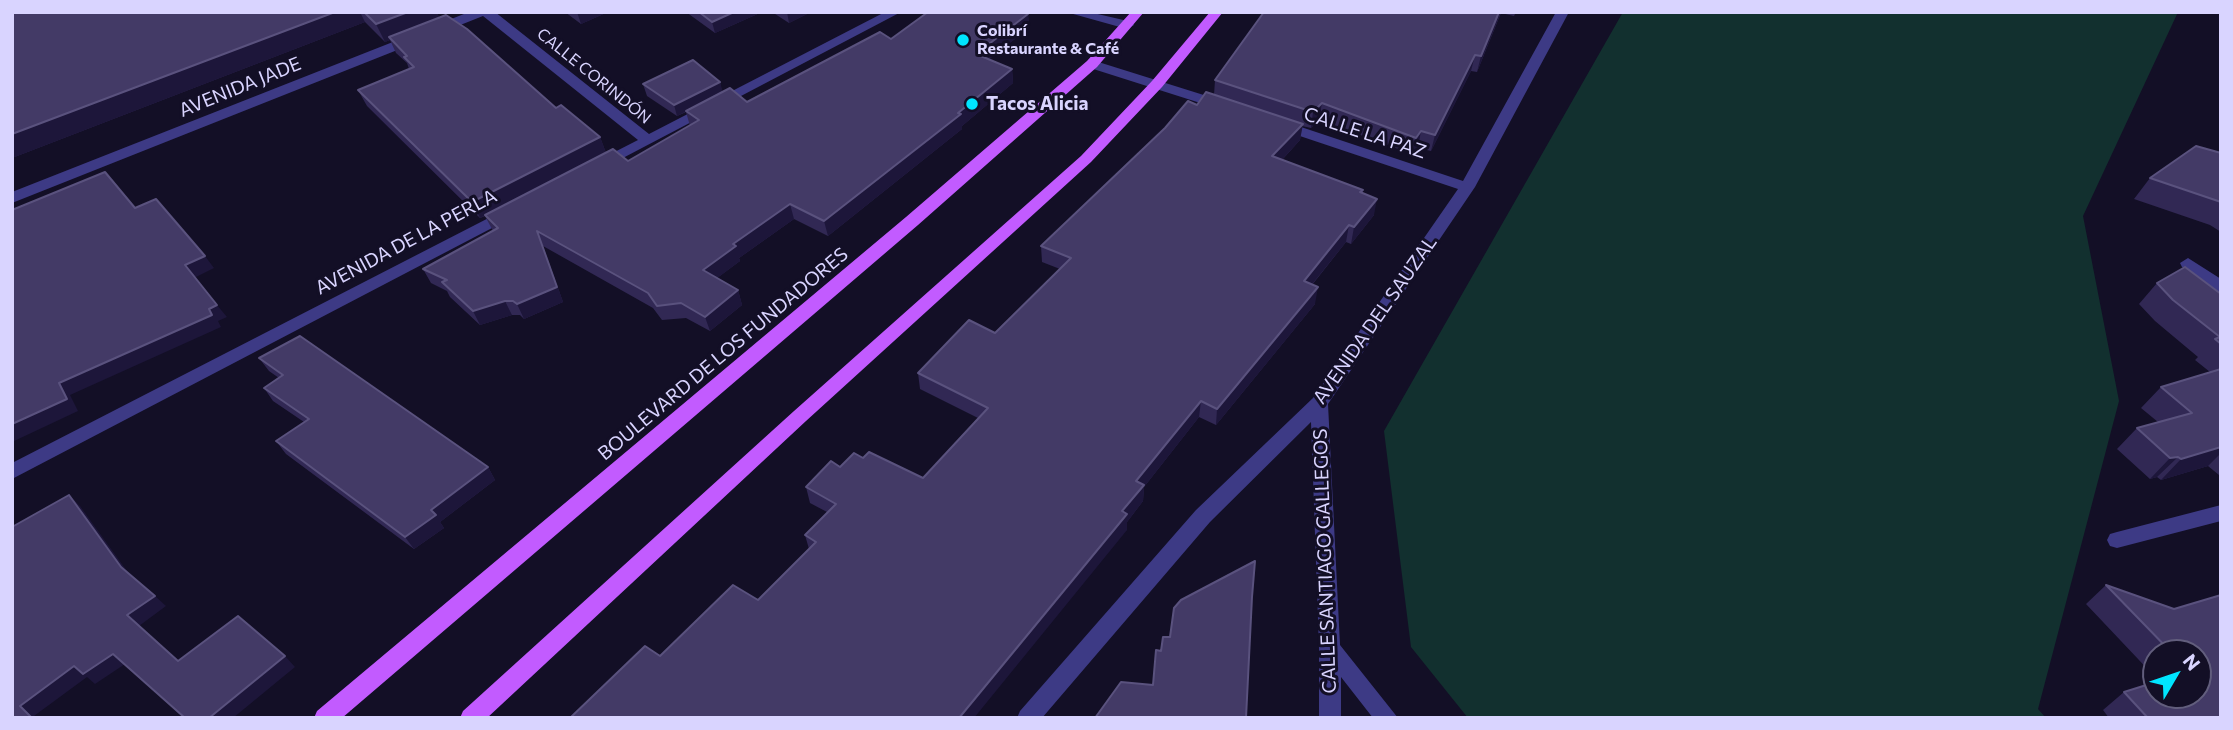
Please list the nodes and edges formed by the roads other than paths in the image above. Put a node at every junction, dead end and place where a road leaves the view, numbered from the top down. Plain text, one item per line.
1 (481, 12) edge
2 (487, 12) edge
3 (895, 12) edge
4 (1072, 12) edge
5 (1138, 12) edge
6 (1217, 12) edge
7 (1563, 12) edge
8 (1127, 25) junction
9 (1092, 64) junction
10 (1157, 84) junction
11 (1234, 110) edge
12 (1260, 118) edge
13 (646, 140) junction
14 (586, 172) edge
15 (1467, 187) junction
16 (12, 198) edge
17 (524, 204) edge
18 (2188, 263) dead end
19 (2221, 288) edge
20 (1319, 403) junction
21 (12, 472) edge
22 (2221, 513) edge
23 (2117, 540) dead end
24 (1331, 648) junction
25 (325, 718) edge
26 (471, 718) edge
27 (1028, 718) edge
28 (1329, 718) edge
29 (1387, 718) edge

1 - 16 street, AVENIDA JADE
2 - 13 street, CALLE CORINDÓN
3 - 13 street
4 - 8 street
5 - 8 main road, BOULEVARD DE LOS FUNDADORES
6 - 10 main road
7 - 15 street, AVENIDA DEL SAUZAL
8 - 9 main road, BOULEVARD DE LOS FUNDADORES
9 - 10 street
9 - 25 main road, BOULEVARD DE LOS FUNDADORES
10 - 11 street
10 - 26 main road
12 - 15 street, CALLE LA PAZ
13 - 14 street
15 - 20 street, AVENIDA DEL SAUZAL
17 - 21 street, AVENIDA DE LA PERLA
18 - 19 street
20 - 24 street, CALLE SANTIAGO GALLEGOS
20 - 27 street, AVENIDA DEL SAUZAL
22 - 23 street
24 - 28 street, CALLE SANTIAGO GALLEGOS
24 - 29 street

